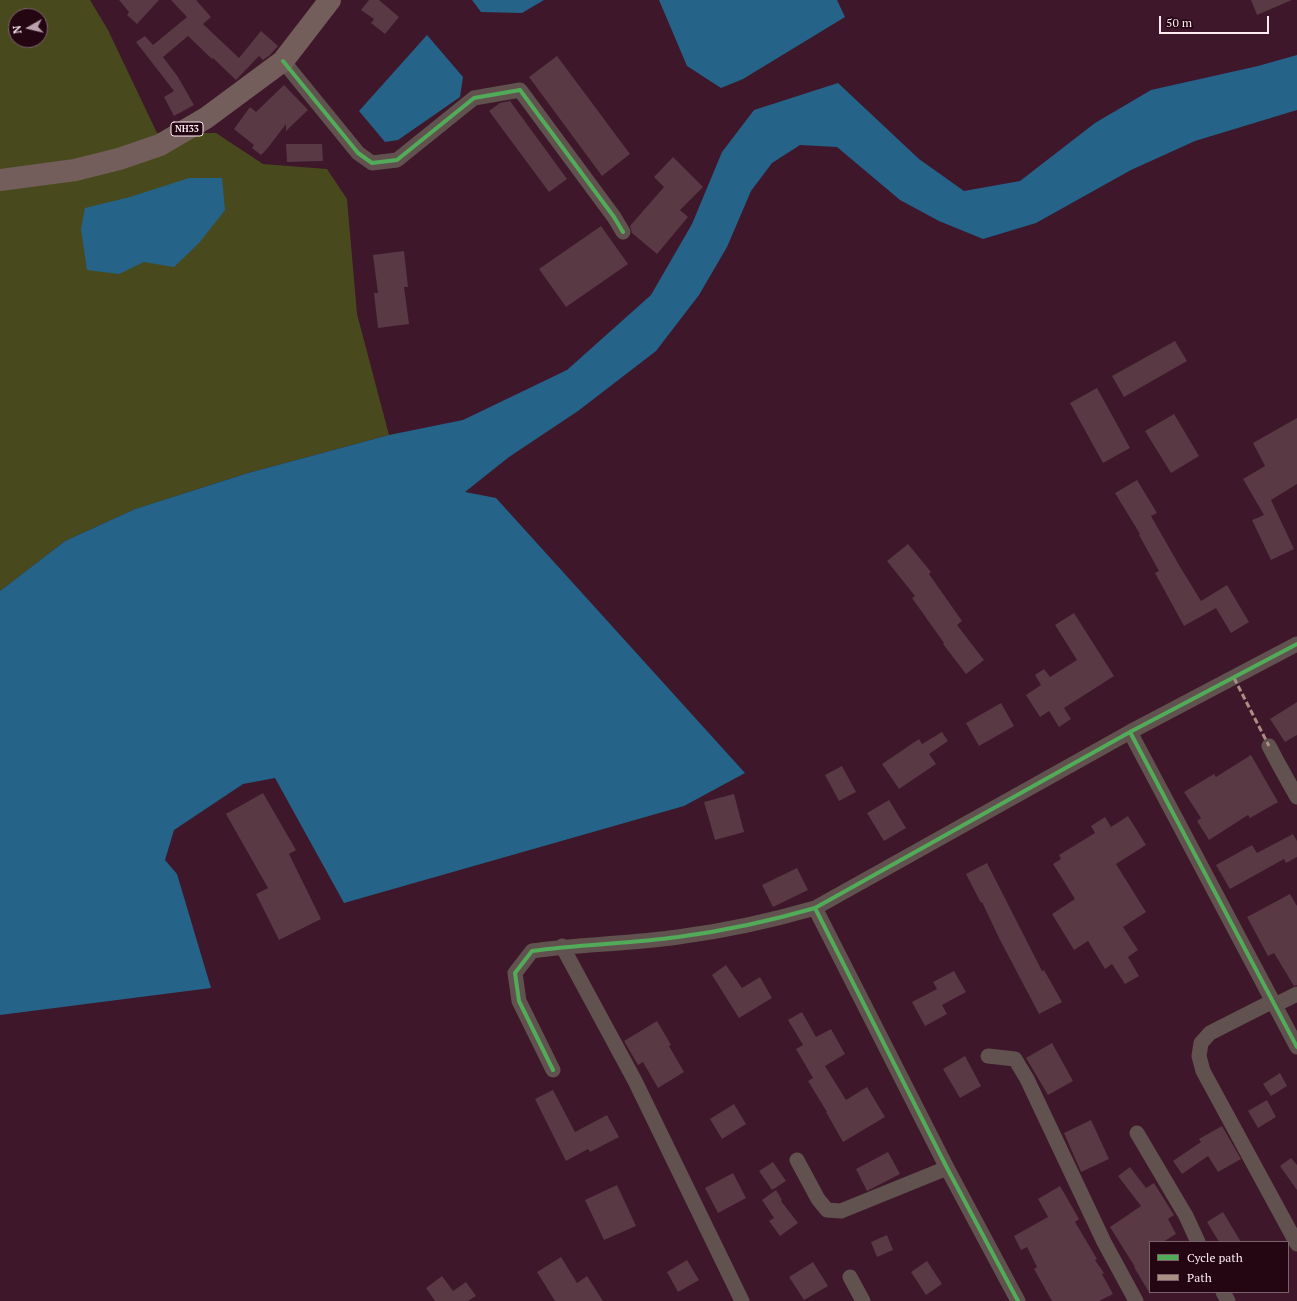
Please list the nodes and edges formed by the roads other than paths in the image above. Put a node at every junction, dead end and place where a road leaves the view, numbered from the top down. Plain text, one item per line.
1 (330, 0) edge
2 (283, 61) junction
3 (0, 180) edge
4 (623, 232) dead end
5 (1297, 644) edge
6 (1130, 732) junction
7 (1269, 746) dead end
8 (1297, 797) edge
9 (815, 908) junction
10 (562, 946) junction
11 (1297, 994) edge
12 (1274, 1003) junction
13 (1297, 1047) edge
14 (988, 1056) dead end
15 (553, 1070) dead end
16 (1137, 1133) dead end
17 (797, 1160) dead end
18 (947, 1168) junction
19 (1198, 1241) edge
20 (1297, 1244) edge
21 (850, 1277) dead end
22 (742, 1301) edge
23 (863, 1301) edge
24 (1018, 1301) edge
25 (1136, 1301) edge

1 - 2 highway, NH33
2 - 3 highway, NH33
2 - 4 street
5 - 6 street
6 - 9 street
6 - 12 street
7 - 8 street
9 - 10 street
9 - 18 street
10 - 15 street
10 - 22 street
11 - 12 street
12 - 13 street
12 - 20 street
14 - 25 street
16 - 19 street
17 - 18 street
18 - 24 street
21 - 23 street

